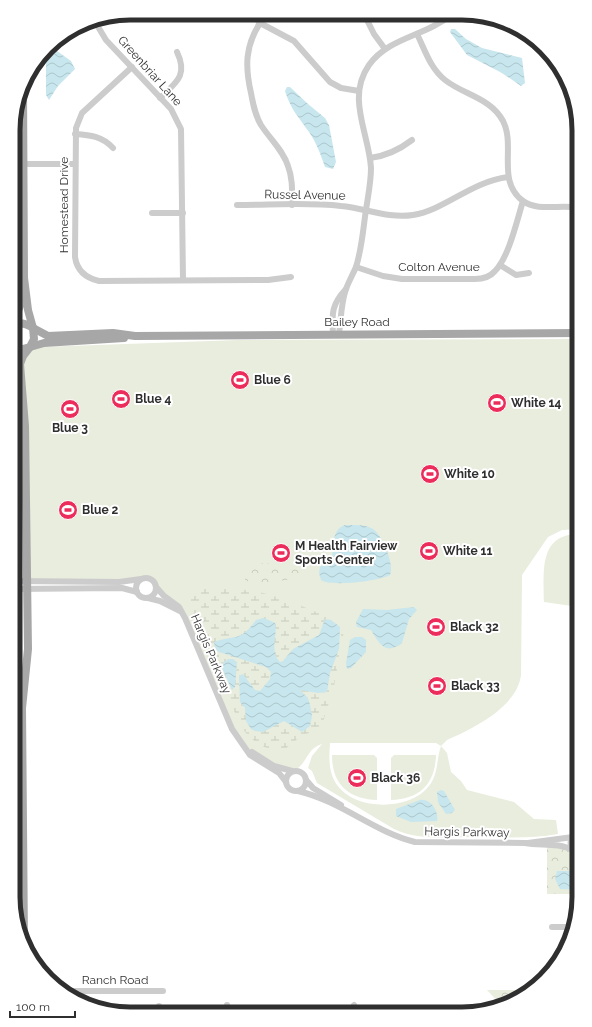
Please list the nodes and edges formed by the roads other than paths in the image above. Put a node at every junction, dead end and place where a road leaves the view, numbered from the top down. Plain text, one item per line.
1 (368, 20) edge
2 (444, 20) edge
3 (260, 22) joint
4 (97, 25) edge
5 (417, 34) junction
6 (385, 49) junction
7 (177, 52) dead end
8 (132, 67) junction
9 (359, 90) junction
10 (160, 98) junction
11 (23, 105) edge
12 (75, 134) junction
13 (412, 140) dead end
14 (113, 148) dead end
15 (370, 158) junction
16 (24, 164) junction
17 (74, 164) junction
18 (508, 177) junction
19 (523, 201) junction
20 (237, 205) dead end
21 (292, 205) junction
22 (572, 208) edge
23 (366, 210) junction
24 (152, 212) dead end
25 (183, 213) junction
26 (500, 265) junction
27 (356, 266) junction
28 (529, 273) dead end
29 (291, 277) dead end
30 (183, 280) junction
31 (346, 289) junction
32 (20, 324) edge
33 (33, 328) junction
34 (572, 333) edge
35 (336, 334) junction
36 (135, 336) junction
37 (30, 347) junction
38 (20, 349) edge
39 (141, 579) junction
40 (20, 583) edge
41 (27, 585) junction
42 (20, 587) edge
43 (156, 588) junction
44 (137, 592) junction
45 (148, 598) junction
46 (180, 611) junction
47 (20, 686) edge
48 (22, 705) junction
49 (244, 747) junction
50 (292, 771) junction
51 (307, 781) junction
52 (286, 782) junction
53 (298, 791) junction
54 (345, 809) junction
55 (572, 836) edge
56 (572, 840) edge
57 (525, 843) junction
58 (572, 850) joint
59 (24, 924) edge
60 (552, 927) dead end
61 (567, 928) edge
62 (74, 991) edge
63 (163, 991) dead end

1 - 6 street
2 - 5 street
3 - 9 street
3 - 21 street
4 - 8 street, Greenbriar Lane
5 - 6 street
5 - 18 street
6 - 9 street
7 - 10 street
8 - 10 street, Greenbriar Lane
8 - 12 street, Homestead Drive
9 - 15 street
10 - 25 street, Greenbriar Lane
11 - 16 main road
12 - 14 street
12 - 17 street, Homestead Drive
13 - 15 street
15 - 23 street
16 - 17 street
16 - 33 main road
17 - 30 street, Homestead Drive
18 - 19 street
18 - 23 street, Russel Avenue
19 - 22 street
19 - 26 street
20 - 21 street, Russel Avenue
21 - 23 street, Russel Avenue
23 - 27 street
24 - 25 street
25 - 30 street, Greenbriar Lane
26 - 27 street, Colton Avenue
26 - 28 street
27 - 31 street
29 - 30 street, Homestead Drive
31 - 35 street
31 - 35 street
32 - 33 main road, Bailey Road
33 - 36 main road, Bailey Road
33 - 37 main road
34 - 35 main road, Bailey Road
35 - 36 main road, Bailey Road
36 - 37 main road, Bailey Road
37 - 38 main road, Bailey Road
37 - 41 main road
39 - 41 street
39 - 43 street
39 - 44 street
40 - 41 street
41 - 42 street
41 - 44 street
41 - 48 main road
43 - 45 street
43 - 46 street, Hargis Parkway
44 - 45 street
45 - 46 street, Hargis Parkway
46 - 49 street, Hargis Parkway
47 - 48 main road
48 - 59 main road
49 - 50 street, Hargis Parkway
49 - 52 street, Hargis Parkway
50 - 51 street
50 - 52 street
51 - 53 street
51 - 54 street, Hargis Parkway
52 - 53 street
53 - 54 street, Hargis Parkway
54 - 57 street, Hargis Parkway
55 - 57 street, Hargis Parkway
56 - 58 street
57 - 58 street, Hargis Parkway
60 - 61 street
62 - 63 street, Ranch Road

